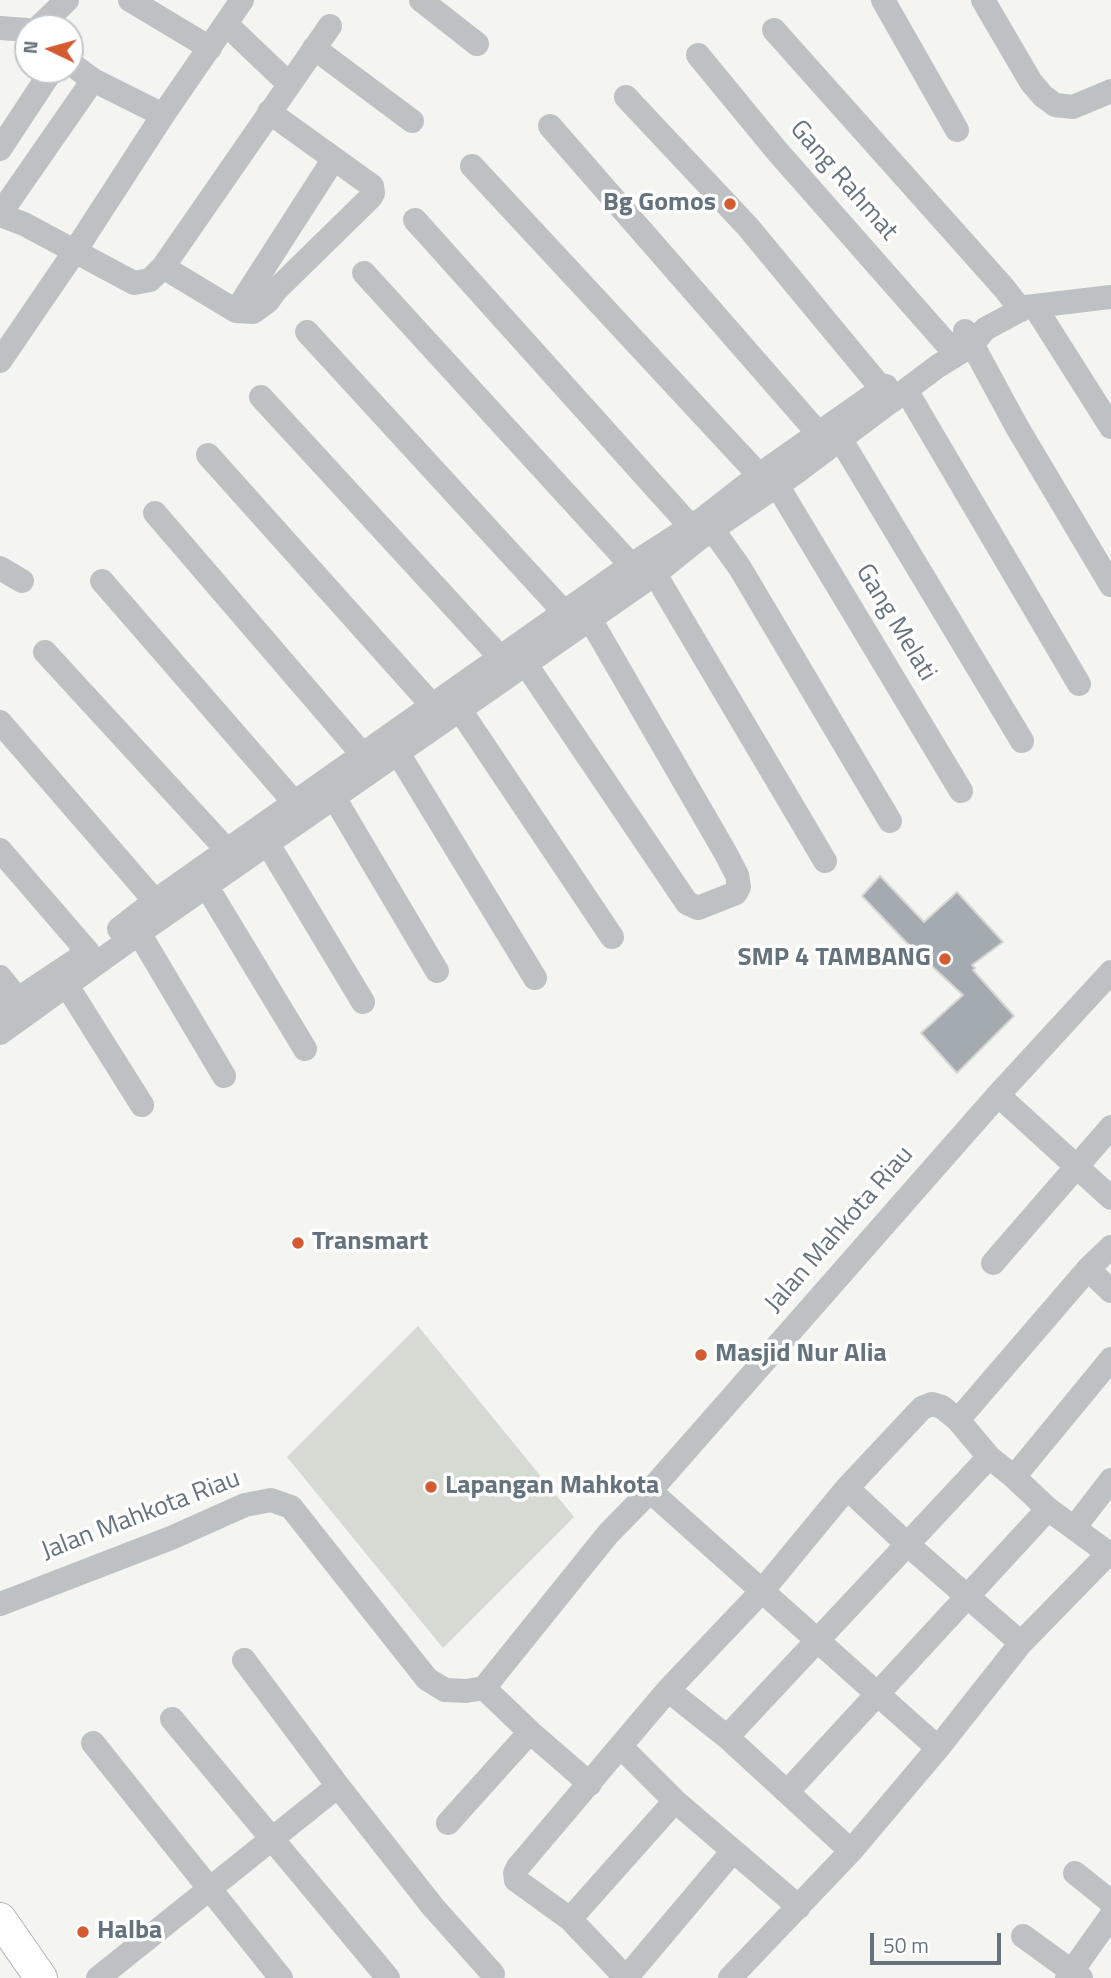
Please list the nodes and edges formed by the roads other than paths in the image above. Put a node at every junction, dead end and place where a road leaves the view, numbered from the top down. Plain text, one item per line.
1 (67, 0) edge
2 (130, 0) edge
3 (242, 0) edge
4 (421, 0) edge
5 (883, 0) edge
6 (983, 0) edge
7 (52, 14) edge
8 (226, 24) junction
9 (330, 26) dead end
10 (774, 30) dead end
11 (477, 44) dead end
12 (211, 48) junction
13 (314, 48) junction
14 (698, 55) dead end
15 (84, 73) edge
16 (93, 80) junction
17 (43, 84) edge
18 (289, 84) junction
19 (1111, 91) edge
20 (626, 97) dead end
21 (269, 112) junction
22 (163, 115) junction
23 (412, 121) dead end
24 (550, 126) dead end
25 (957, 130) dead end
26 (0, 149) edge
27 (333, 160) junction
28 (472, 166) dead end
29 (0, 214) edge
30 (415, 220) dead end
31 (75, 251) junction
32 (163, 267) junction
33 (364, 273) dead end
34 (1111, 297) edge
35 (1028, 308) junction
36 (236, 311) junction
37 (307, 332) dead end
38 (967, 337) junction
39 (0, 361) edge
40 (893, 393) junction
41 (261, 397) dead end
42 (1111, 428) edge
43 (830, 437) junction
44 (208, 455) dead end
45 (768, 480) junction
46 (155, 513) dead end
47 (702, 528) junction
48 (631, 565) junction
49 (0, 568) edge
50 (655, 574) junction
51 (22, 581) dead end
52 (102, 581) dead end
53 (1111, 585) edge
54 (564, 612) junction
55 (590, 620) junction
56 (45, 652) dead end
57 (512, 664) junction
58 (1079, 684) dead end
59 (445, 712) junction
60 (0, 722) edge
61 (1023, 741) dead end
62 (398, 753) junction
63 (363, 755) junction
64 (961, 791) dead end
65 (335, 799) junction
66 (294, 803) junction
67 (890, 821) dead end
68 (268, 844) junction
69 (0, 850) edge
70 (227, 850) junction
71 (825, 861) dead end
72 (206, 887) junction
73 (155, 901) junction
74 (129, 934) junction
75 (612, 937) dead end
76 (88, 952) junction
77 (437, 971) dead end
78 (1111, 972) edge
79 (0, 977) edge
80 (535, 978) dead end
81 (63, 979) junction
82 (363, 1002) dead end
83 (9, 1004) edge
84 (0, 1033) edge
85 (304, 1049) dead end
86 (224, 1076) dead end
87 (998, 1095) junction
88 (142, 1105) dead end
89 (1111, 1127) edge
90 (1077, 1165) junction
91 (1111, 1198) edge
92 (1111, 1247) edge
93 (993, 1263) dead end
94 (1088, 1269) junction
95 (1111, 1291) edge
96 (1111, 1359) edge
97 (958, 1420) junction
98 (989, 1457) junction
99 (1014, 1477) junction
100 (1111, 1480) edge
101 (847, 1488) junction
102 (650, 1491) junction
103 (1048, 1509) junction
104 (1074, 1528) junction
105 (908, 1545) junction
106 (1110, 1554) edge
107 (762, 1591) junction
108 (967, 1595) junction
109 (0, 1604) edge
110 (818, 1642) junction
111 (1021, 1643) junction
112 (244, 1660) dead end
113 (484, 1688) junction
114 (668, 1690) junction
115 (877, 1695) junction
116 (172, 1719) dead end
117 (530, 1732) junction
118 (727, 1737) junction
119 (93, 1743) dead end
120 (621, 1747) junction
121 (938, 1748) junction
122 (590, 1784) junction
123 (338, 1786) junction
124 (788, 1791) junction
125 (674, 1801) junction
126 (448, 1823) dead end
127 (270, 1839) junction
128 (733, 1851) junction
129 (851, 1851) junction
130 (1075, 1874) dead end
131 (209, 1887) junction
132 (1111, 1902) edge
133 (799, 1907) junction
134 (1111, 1916) edge
135 (570, 1919) junction
136 (1, 1923) edge
137 (1023, 1936) dead end
138 (1073, 1976) edge
139 (492, 1977) edge
140 (41, 1978) edge
141 (98, 1978) edge
142 (281, 1978) edge
143 (388, 1978) edge
144 (626, 1978) edge
145 (730, 1978) edge

1 - 7 street
2 - 12 street
3 - 8 street
4 - 11 street
5 - 25 street
6 - 19 street
8 - 12 street
8 - 18 street
9 - 13 street
10 - 35 street
12 - 22 street
13 - 18 street
13 - 23 street
14 - 38 street, Gang Rahmat
15 - 16 street
16 - 22 street
16 - 29 street
17 - 26 street
18 - 21 street
20 - 40 street
21 - 27 street
21 - 32 street
22 - 31 street
24 - 43 street
27 - 36 street
27 - 36 street
28 - 45 street, Gang Melati
29 - 31 street
30 - 47 street
31 - 32 street
31 - 39 street
32 - 36 street
33 - 48 street
34 - 35 street
35 - 38 street
35 - 42 street
37 - 54 street
38 - 40 street
38 - 53 street, Gang Rahmat
40 - 43 street
40 - 58 street
41 - 57 street
43 - 45 street
43 - 61 street
44 - 59 street
45 - 47 street
45 - 64 street, Gang Melati
46 - 63 street
47 - 48 street
47 - 50 street
47 - 67 street
48 - 54 street
49 - 51 street
50 - 55 street
50 - 71 street
52 - 66 street
54 - 57 street
55 - 57 street
55 - 57 street
56 - 70 street
57 - 59 street
59 - 62 street
59 - 63 street
59 - 75 street
60 - 73 street
62 - 65 street
62 - 80 street
63 - 66 street
65 - 68 street
65 - 77 street
66 - 70 street
68 - 72 street
68 - 82 street
69 - 76 street
70 - 73 street
72 - 74 street
72 - 85 street
73 - 74 street
74 - 76 street
74 - 81 street
74 - 86 street
76 - 81 street
78 - 87 street, Jalan Mahkota Riau
79 - 83 street
81 - 83 street
81 - 84 street
81 - 88 street
87 - 90 street
87 - 102 street, Jalan Mahkota Riau
89 - 90 street
90 - 91 street
90 - 93 street
92 - 94 street
94 - 95 street
94 - 97 street
96 - 99 street
97 - 98 street
97 - 101 street
98 - 99 street
98 - 105 street
99 - 103 street
100 - 104 street
101 - 105 street
101 - 107 street
102 - 107 street
102 - 113 street, Jalan Mahkota Riau
103 - 104 street
103 - 108 street
104 - 106 street
105 - 108 street
105 - 110 street
106 - 111 street
107 - 110 street
107 - 114 street
108 - 111 street
108 - 115 street
109 - 113 street, Jalan Mahkota Riau
110 - 115 street
110 - 118 street
111 - 121 street
112 - 123 street
113 - 117 street
114 - 118 street
114 - 120 street
115 - 121 street
115 - 124 street
116 - 127 street
117 - 122 street
117 - 126 street
118 - 124 street
119 - 131 street
120 - 122 street
120 - 125 street
121 - 129 street
122 - 135 street
123 - 127 street
123 - 139 street
124 - 129 street
125 - 128 street
125 - 135 street
127 - 131 street
127 - 143 street
128 - 133 street
128 - 144 street
129 - 133 street
130 - 132 street
131 - 141 street
131 - 142 street
133 - 145 street
134 - 138 street
135 - 144 street
136 - 140 main road
137 - 138 street

